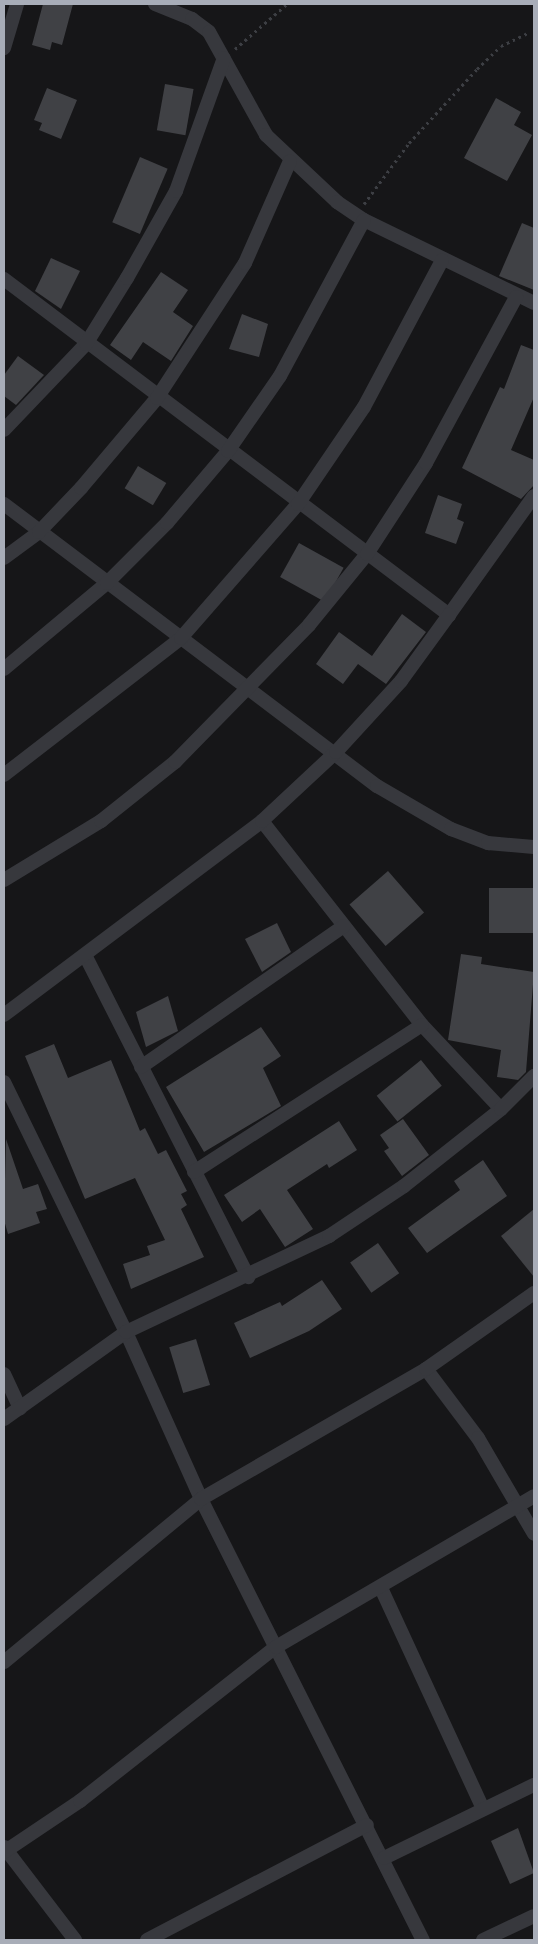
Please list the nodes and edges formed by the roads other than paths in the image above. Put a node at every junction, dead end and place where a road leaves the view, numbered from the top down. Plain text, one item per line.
1 (17, 4) edge
2 (156, 4) edge
3 (4, 48) edge
4 (224, 58) junction
5 (290, 161) junction
6 (360, 218) junction
7 (442, 260) junction
8 (4, 279) edge
9 (516, 297) junction
10 (534, 303) edge
11 (86, 344) junction
12 (157, 398) junction
13 (4, 430) edge
14 (228, 451) junction
15 (534, 496) edge
16 (4, 504) edge
17 (298, 504) junction
18 (39, 532) junction
19 (367, 554) junction
20 (4, 558) edge
21 (107, 583) junction
22 (448, 614) junction
23 (181, 638) junction
24 (4, 669) edge
25 (248, 687) junction
26 (336, 752) junction
27 (4, 775) edge
28 (262, 821) junction
29 (534, 847) edge
30 (4, 880) edge
31 (344, 926) junction
32 (86, 957) junction
33 (4, 1015) edge
34 (422, 1025) junction
35 (141, 1067) junction
36 (534, 1076) edge
37 (4, 1082) edge
38 (501, 1110) junction
39 (194, 1172) junction
40 (248, 1277) junction
41 (534, 1293) edge
42 (126, 1332) junction
43 (426, 1369) junction
44 (4, 1374) edge
45 (20, 1408) junction
46 (4, 1419) edge
47 (534, 1496) edge
48 (201, 1499) junction
49 (520, 1505) junction
50 (534, 1534) edge
51 (381, 1588) junction
52 (276, 1647) junction
53 (4, 1662) edge
54 (534, 1785) edge
55 (483, 1809) junction
56 (367, 1825) junction
57 (5, 1850) edge
58 (384, 1858) junction
59 (534, 1916) edge
60 (75, 1940) edge
61 (147, 1940) edge
62 (423, 1940) edge
63 (483, 1940) edge

1 - 3 street
2 - 4 street
4 - 5 street
4 - 11 street
5 - 6 street
5 - 12 street
6 - 7 street
6 - 14 street
7 - 9 street
7 - 17 street
8 - 11 street
9 - 10 street
9 - 19 street
11 - 12 street
11 - 13 street
12 - 14 street
12 - 18 street
14 - 17 street
14 - 21 street
15 - 22 street
16 - 18 street
17 - 19 street
17 - 23 street
18 - 20 street
18 - 21 street
19 - 22 street
19 - 25 street
21 - 23 street
21 - 24 street
22 - 26 street
23 - 25 street
23 - 27 street
25 - 26 street
25 - 30 street
26 - 28 street
26 - 29 street
28 - 31 street
28 - 32 street
31 - 34 street
31 - 35 street
32 - 33 street
32 - 35 street
34 - 38 street
34 - 39 street
35 - 39 street
36 - 38 street
37 - 42 street
38 - 40 street
39 - 40 street
40 - 42 street
41 - 43 street
42 - 45 street
42 - 48 street
43 - 48 street
43 - 49 street
44 - 45 street
45 - 46 street
47 - 49 street
48 - 52 street
48 - 53 street
49 - 50 street
49 - 51 street
51 - 52 street
51 - 55 street
52 - 56 street
52 - 57 street
54 - 55 street
55 - 58 street
56 - 58 street
56 - 61 street
57 - 60 street
58 - 62 street
59 - 63 street

